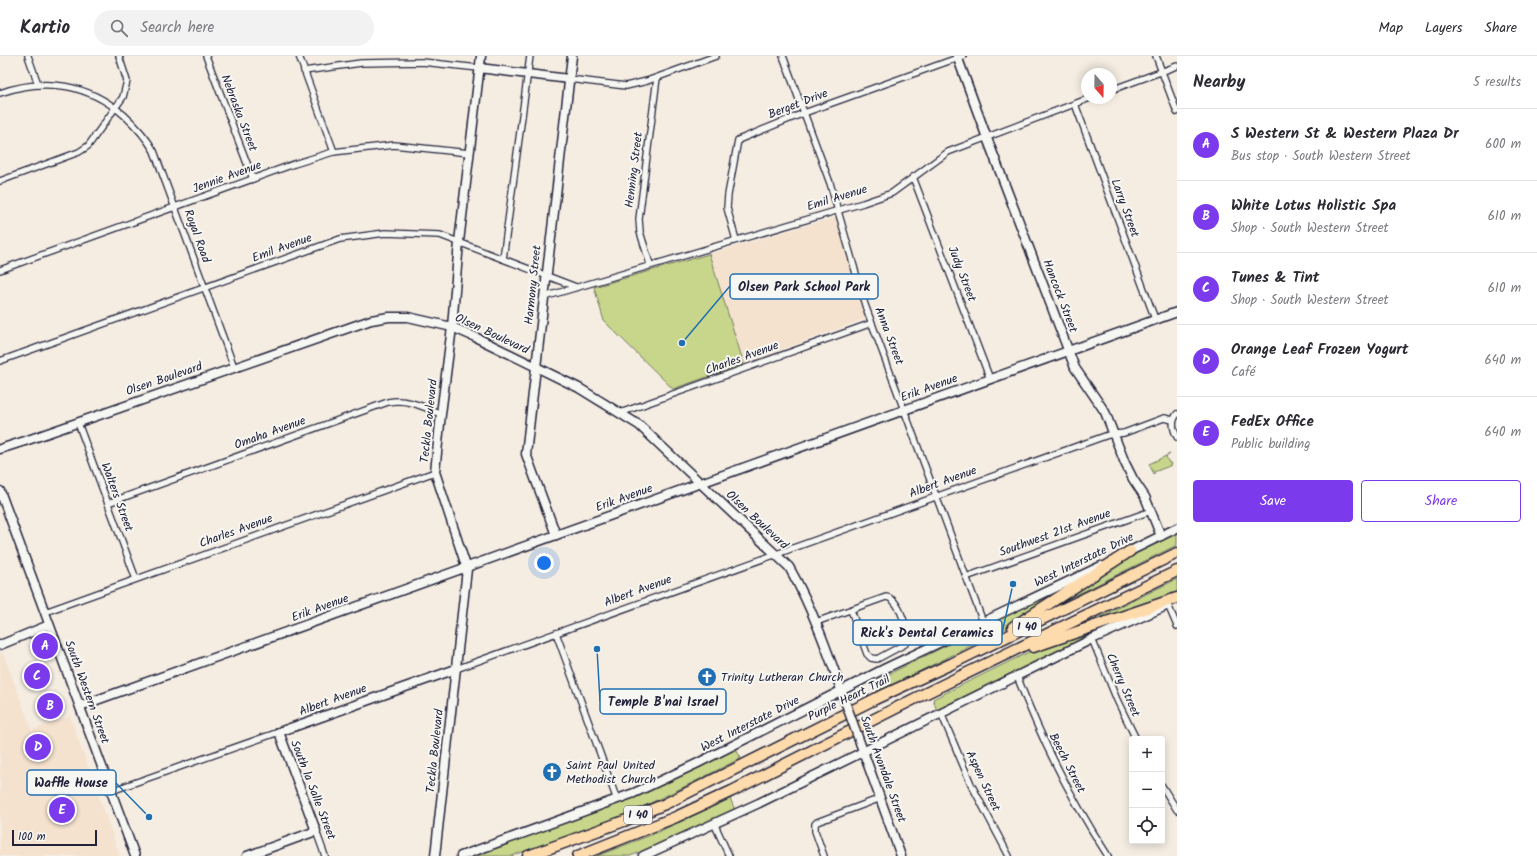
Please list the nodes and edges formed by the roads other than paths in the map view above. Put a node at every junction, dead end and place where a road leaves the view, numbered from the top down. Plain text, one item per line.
1 (28, 56) edge
2 (119, 56) edge
3 (206, 56) edge
4 (299, 56) edge
5 (481, 56) edge
6 (530, 56) edge
7 (572, 56) edge
8 (716, 56) edge
9 (783, 56) edge
10 (1156, 56) edge
11 (959, 57) edge
12 (1177, 66) edge
13 (479, 68) junction
14 (304, 71) junction
15 (1162, 71) junction
16 (528, 74) junction
17 (657, 78) junction
18 (569, 79) junction
19 (38, 84) junction
20 (1117, 88) edge
21 (0, 93) edge
22 (1081, 102) edge
23 (1075, 104) junction
24 (116, 108) junction
25 (1177, 112) edge
26 (804, 113) junction
27 (987, 138) junction
28 (334, 152) junction
29 (469, 153) junction
30 (913, 177) junction
31 (253, 179) junction
32 (0, 181) edge
33 (175, 207) junction
34 (838, 210) junction
35 (736, 240) junction
36 (459, 242) junction
37 (503, 259) junction
38 (650, 264) junction
39 (0, 270) edge
40 (546, 275) junction
41 (576, 287) junction
42 (205, 288) junction
43 (544, 297) junction
44 (1177, 312) edge
45 (1155, 319) junction
46 (872, 323) junction
47 (452, 327) junction
48 (1068, 351) junction
49 (0, 361) edge
50 (234, 368) junction
51 (536, 368) junction
52 (990, 379) junction
53 (905, 410) junction
54 (441, 414) junction
55 (620, 414) junction
56 (1177, 414) edge
57 (1173, 420) junction
58 (78, 423) junction
59 (1114, 434) junction
60 (1177, 437) edge
61 (0, 449) edge
62 (436, 472) junction
63 (701, 483) junction
64 (0, 491) edge
65 (937, 497) junction
66 (108, 503) junction
67 (1151, 511) junction
68 (1177, 528) edge
69 (556, 535) junction
70 (1161, 536) junction
71 (1130, 551) junction
72 (1177, 553) edge
73 (776, 554) junction
74 (467, 568) junction
75 (1177, 570) edge
76 (966, 577) junction
77 (136, 579) junction
78 (1177, 598) edge
79 (1177, 602) edge
80 (1168, 605) junction
81 (851, 610) junction
82 (45, 612) junction
83 (816, 622) junction
84 (983, 622) junction
85 (49, 625) junction
86 (1177, 626) edge
87 (556, 633) junction
88 (1092, 639) junction
89 (0, 645) edge
90 (951, 664) junction
91 (986, 664) junction
92 (456, 669) junction
93 (1017, 676) junction
94 (842, 691) junction
95 (80, 706) junction
96 (941, 713) junction
97 (279, 732) junction
98 (1135, 736) edge
99 (863, 751) junction
100 (111, 791) junction
101 (1165, 791) edge
102 (881, 798) junction
103 (617, 800) junction
104 (1177, 810) edge
105 (714, 823) junction
106 (316, 831) junction
107 (135, 856) edge
108 (246, 856) edge
109 (325, 856) edge
110 (435, 856) edge
111 (461, 856) edge
112 (528, 856) edge
113 (580, 856) edge
114 (643, 856) edge
115 (728, 856) edge
116 (824, 856) edge
117 (901, 856) edge
118 (1009, 856) edge
119 (1108, 856) edge

1 - 19 street
2 - 24 street
3 - 31 street, Nebraska Street
4 - 14 street
5 - 13 main road, Teckla Boulevard
6 - 16 street
7 - 18 main road, Harmony Street
8 - 17 street
9 - 26 street, Anna Street
10 - 15 street
11 - 26 street, Berget Drive
11 - 27 main road, Hancock Street
12 - 15 street
13 - 14 street
13 - 16 main road
13 - 29 main road, Teckla Boulevard
14 - 28 street
15 - 20 street
15 - 25 street
16 - 18 main road
16 - 37 street
17 - 18 street
17 - 38 street, Henning Street
18 - 40 main road, Harmony Street
19 - 21 street, Royal Road
19 - 24 street, Royal Road
22 - 23 street, Emil Avenue
23 - 27 street, Emil Avenue
23 - 45 street, Larry Street
24 - 32 street
24 - 33 street, Royal Road
26 - 34 street, Anna Street
26 - 35 street, Berget Drive
27 - 30 street, Emil Avenue
27 - 48 main road, Hancock Street
28 - 29 street, Jennie Avenue
28 - 31 street, Jennie Avenue
29 - 36 main road, Teckla Boulevard
30 - 34 street, Emil Avenue
30 - 52 street, Judy Street
31 - 33 street, Jennie Avenue
33 - 39 street, Jennie Avenue
33 - 42 street, Royal Road
34 - 35 street, Emil Avenue
34 - 46 street, Anna Street
35 - 38 street, Emil Avenue
36 - 37 street, Emil Avenue
36 - 42 street, Emil Avenue
36 - 47 main road, Teckla Boulevard
37 - 40 street, Emil Avenue
38 - 41 street, Emil Avenue
40 - 41 street, Emil Avenue
40 - 43 main road, Harmony Street
41 - 43 street, Emil Avenue
42 - 49 street, Emil Avenue
42 - 50 street, Royal Road
43 - 51 main road, Harmony Street
44 - 45 main road, Erik Avenue
45 - 48 main road, Erik Avenue
46 - 53 street, Anna Street
46 - 55 street, Charles Avenue
47 - 50 main road, Olsen Boulevard
47 - 51 main road, Olsen Boulevard
47 - 54 main road, Teckla Boulevard
48 - 52 main road, Erik Avenue
48 - 59 main road, Hancock Street
50 - 58 main road, Olsen Boulevard
51 - 55 main road, Olsen Boulevard
51 - 69 main road, Harmony Street
52 - 53 main road, Erik Avenue
53 - 63 main road, Erik Avenue
53 - 65 street, Anna Street
54 - 62 main road, Teckla Boulevard
54 - 66 street, Omaha Avenue
55 - 63 main road, Olsen Boulevard
56 - 57 street
57 - 59 street, Albert Avenue
57 - 60 street
58 - 61 main road, Olsen Boulevard
58 - 66 street, Walters Street
59 - 65 street, Albert Avenue
59 - 67 main road, Hancock Street
62 - 74 main road, Teckla Boulevard
62 - 77 street, Charles Avenue
63 - 69 main road, Erik Avenue
63 - 73 main road, Olsen Boulevard
64 - 82 main road, South Western Street
65 - 73 street, Albert Avenue
65 - 76 street, Anna Street
66 - 77 street, Walters Street
67 - 70 main road, Hancock Street
67 - 76 street, Southwest 21st Avenue
68 - 70 main road, West Interstate Drive
69 - 74 main road, Erik Avenue
70 - 71 main road, West Interstate Drive
71 - 84 main road, West Interstate Drive
71 - 90 highway
72 - 90 highway, Purple Heart Trail / I 40
73 - 83 main road, Olsen Boulevard
73 - 87 street, Albert Avenue
74 - 92 main road, Teckla Boulevard
74 - 95 main road, Erik Avenue
75 - 91 highway, I 40
76 - 84 street, Anna Street
77 - 82 street, Charles Avenue
78 - 91 highway
79 - 80 main road
80 - 86 street
80 - 88 main road
81 - 81 street
81 - 83 street
82 - 85 main road, South Western Street
83 - 94 main road, Olsen Boulevard
84 - 94 main road, West Interstate Drive
85 - 89 main road
85 - 95 main road, South Western Street
87 - 92 street, Albert Avenue
87 - 103 street
88 - 93 main road
88 - 98 street, Cherry Street
90 - 112 highway, Purple Heart Trail / I 40
91 - 113 highway, I 40
92 - 97 main road, Albert Avenue
92 - 110 main road, Teckla Boulevard
93 - 96 main road
93 - 119 street, Beech Street
94 - 99 main road, South Avondale Street, bridge
94 - 103 main road, West Interstate Drive
95 - 100 main road, South Western Street
96 - 99 main road
96 - 118 street, Aspen Street
97 - 100 street, Albert Avenue
97 - 106 main road, South la Salle Street
99 - 102 main road, South Avondale Street
99 - 105 main road
100 - 107 main road, South Western Street
101 - 104 street
102 - 116 street
102 - 117 main road, South Avondale Street
103 - 111 main road, West Interstate Drive
105 - 114 main road
105 - 115 street
106 - 108 main road
106 - 109 street, South la Salle Street

